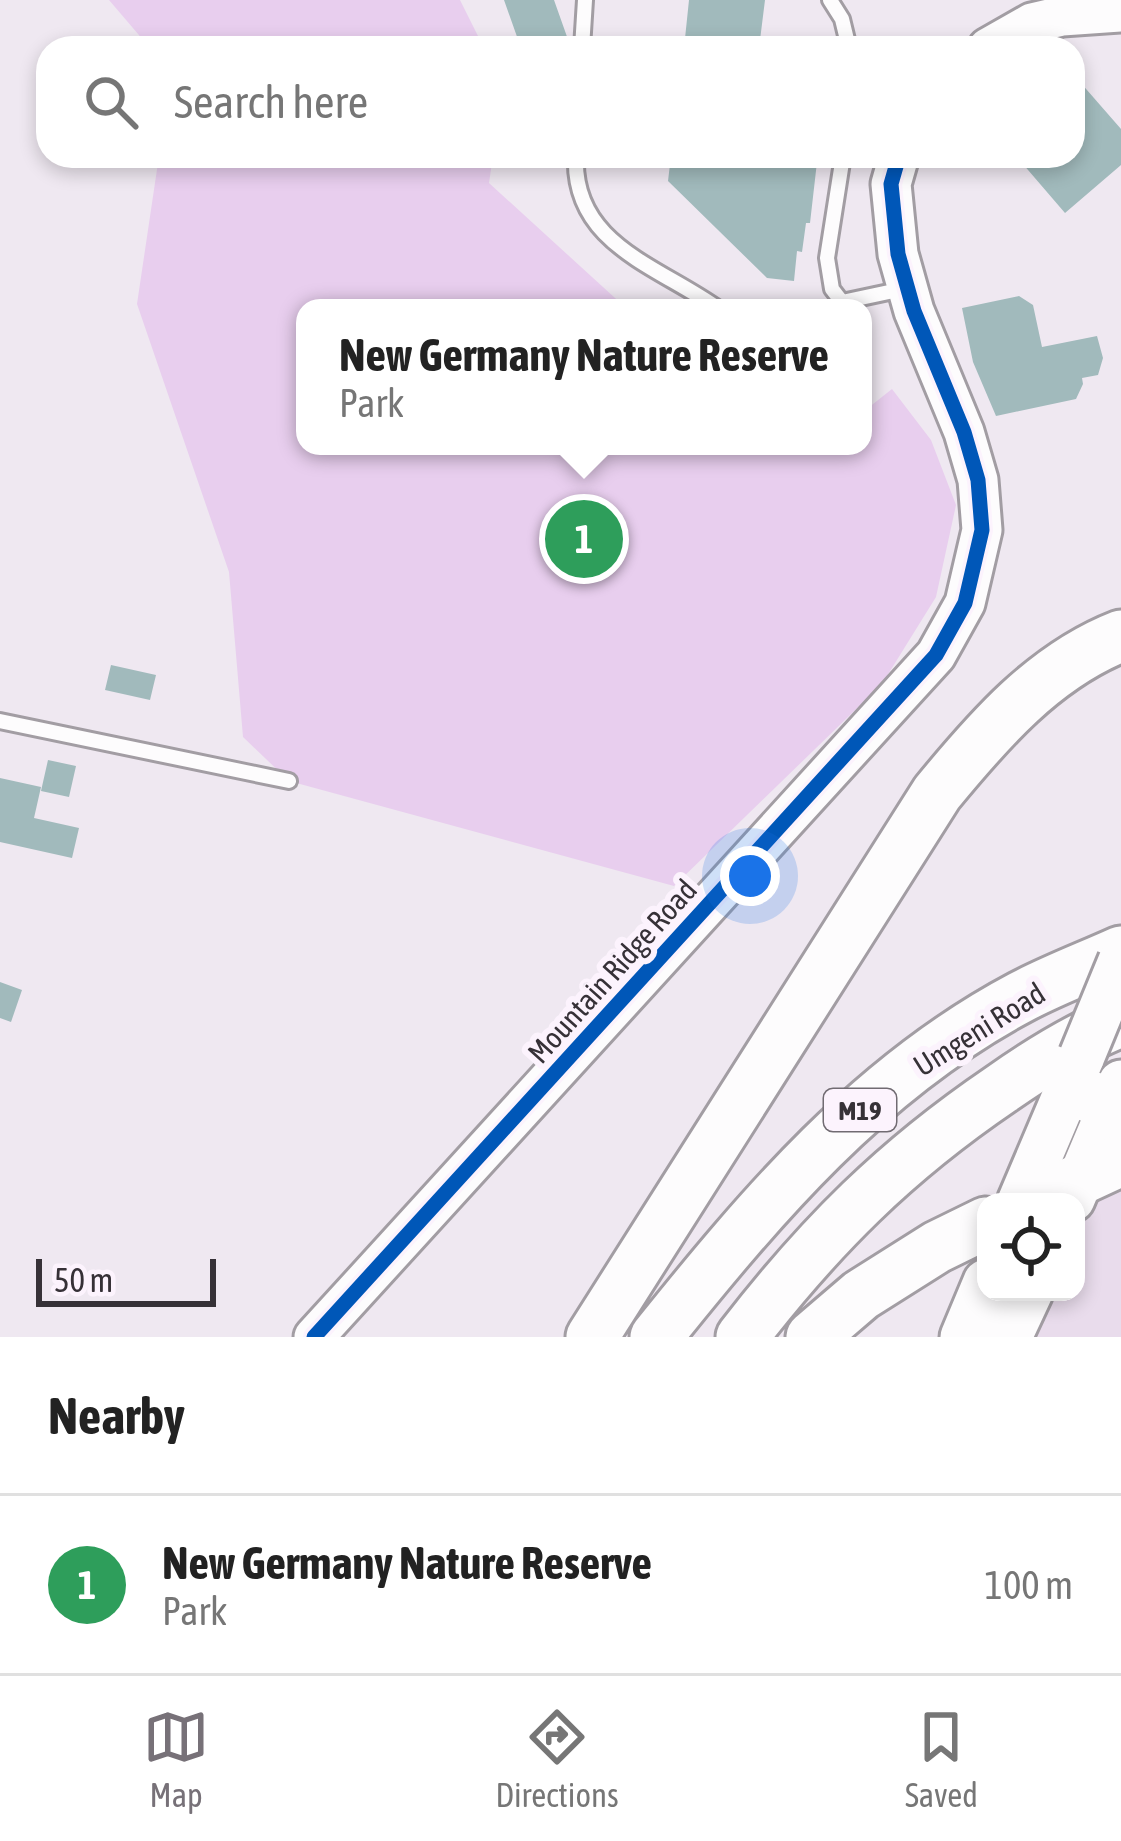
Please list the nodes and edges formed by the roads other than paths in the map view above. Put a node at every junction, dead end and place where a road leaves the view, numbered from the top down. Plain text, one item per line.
1 (585, 0) edge
2 (830, 0) edge
3 (1121, 12) edge
4 (583, 36) edge
5 (846, 36) edge
6 (1009, 36) edge
7 (575, 168) edge
8 (841, 168) edge
9 (896, 168) edge
10 (908, 288) junction
11 (704, 299) edge
12 (838, 299) edge
13 (865, 299) edge
14 (1121, 636) edge
15 (0, 721) edge
16 (289, 782) dead end
17 (1121, 957) edge
18 (1121, 1021) edge
19 (1101, 1088) edge
20 (1090, 1181) edge
21 (1026, 1193) edge
22 (1056, 1193) edge
23 (977, 1227) edge
24 (978, 1301) edge
25 (1026, 1301) edge
26 (314, 1337) edge
27 (592, 1337) edge
28 (656, 1337) edge
29 (742, 1337) edge
30 (812, 1337) edge
31 (963, 1337) edge
32 (1009, 1337) edge

1 - 4 lane
2 - 5 lane
3 - 6 street
7 - 11 lane
8 - 12 lane
9 - 10 street, Mountain Ridge Road
10 - 13 lane
10 - 26 street, Mountain Ridge Road
14 - 27 highway
15 - 16 lane
17 - 19 main road, bridge
17 - 28 highway, Umgeni Road / M19
18 - 29 highway, Umgeni Road / M19
19 - 20 main road
19 - 21 main road
20 - 22 highway
23 - 30 highway
24 - 31 main road
25 - 32 main road

